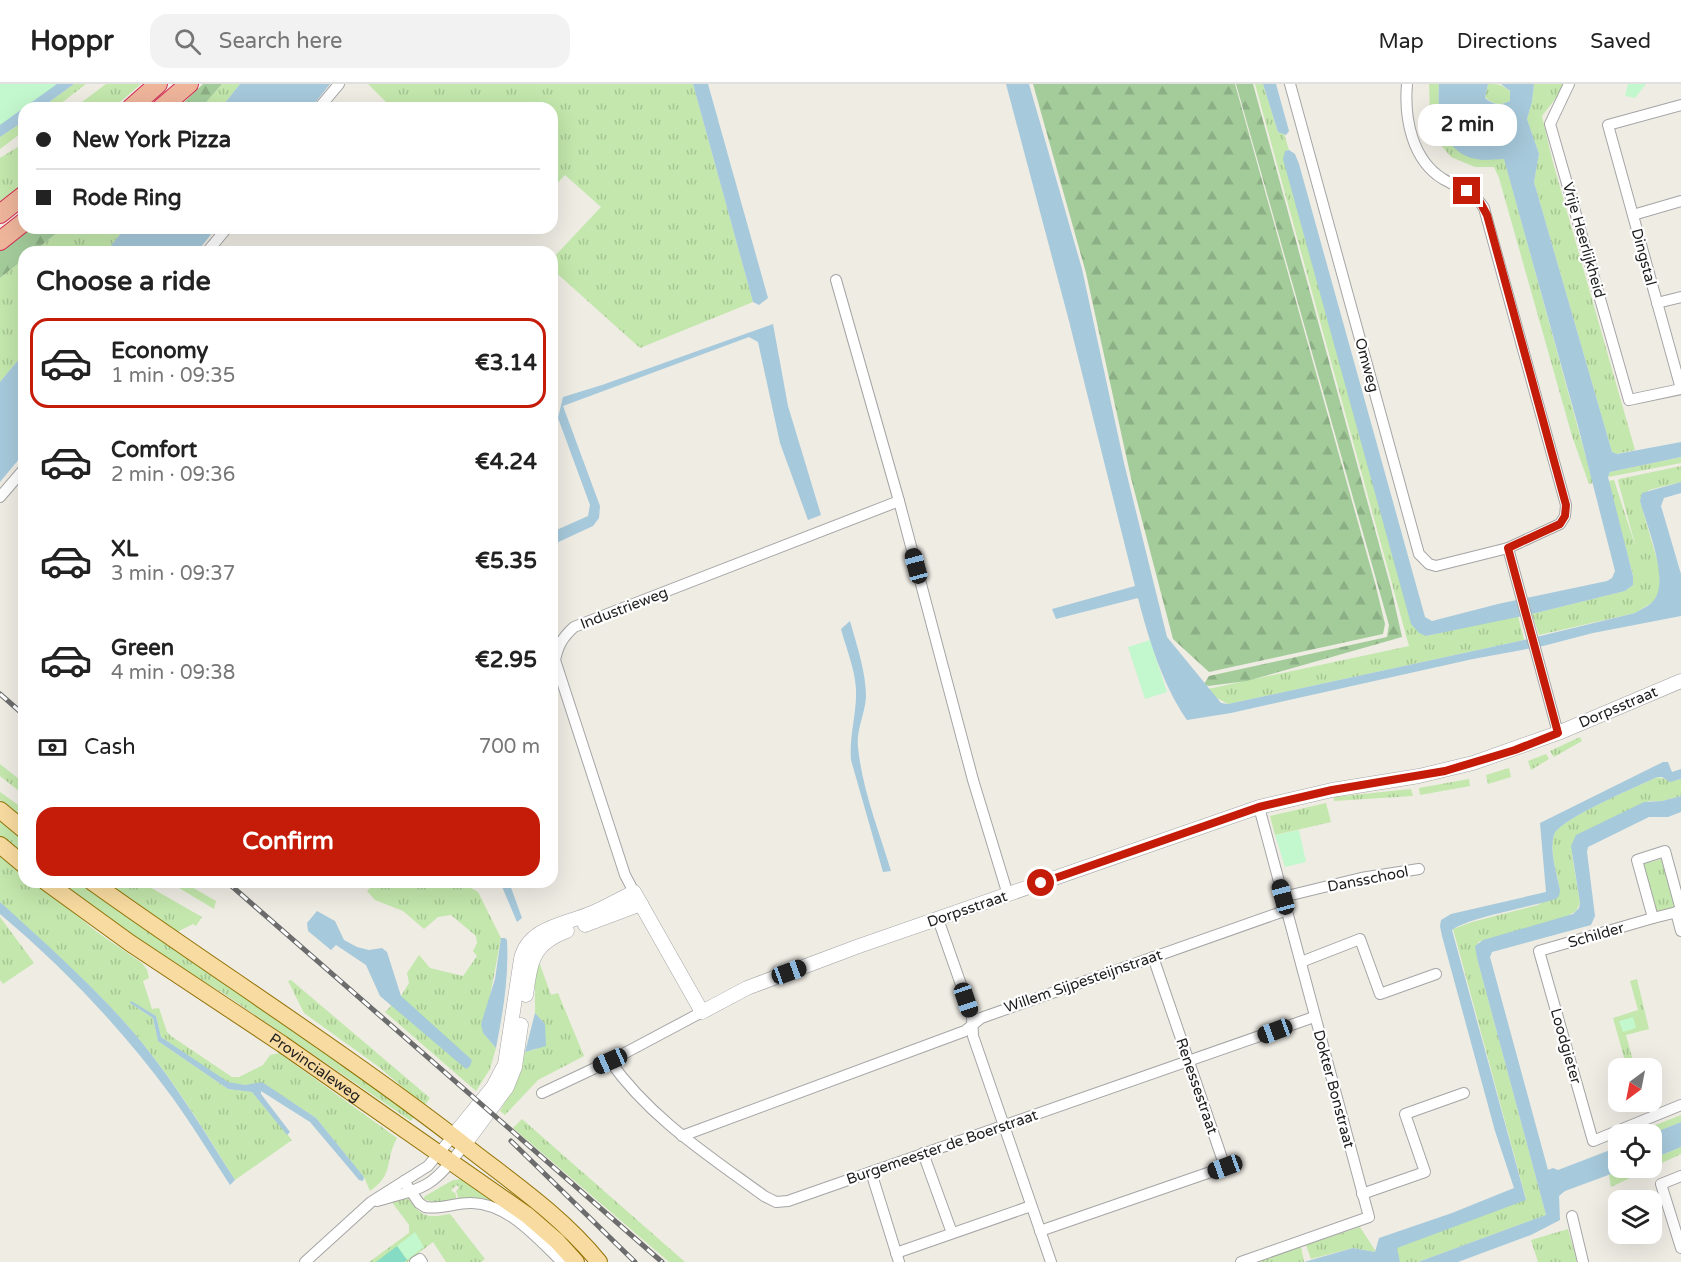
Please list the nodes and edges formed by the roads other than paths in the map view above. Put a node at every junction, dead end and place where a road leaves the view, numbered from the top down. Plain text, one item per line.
1 (158, 84) edge
2 (189, 84) edge
3 (339, 84) edge
4 (1290, 84) edge
5 (1407, 84) edge
6 (1569, 84) edge
7 (138, 102) edge
8 (168, 102) edge
9 (325, 102) edge
10 (1681, 105) edge
11 (18, 200) edge
12 (1681, 201) edge
13 (0, 214) edge
14 (1633, 215) junction
15 (18, 227) edge
16 (222, 234) edge
17 (0, 241) edge
18 (212, 246) edge
19 (836, 280) dead end
20 (1681, 297) edge
21 (1657, 303) junction
22 (1681, 389) edge
23 (18, 476) edge
24 (0, 497) edge
25 (899, 501) junction
26 (1508, 548) junction
27 (558, 646) edge
28 (558, 669) edge
29 (1681, 681) edge
30 (1558, 733) junction
31 (1259, 807) junction
32 (0, 810) edge
33 (18, 825) edge
34 (0, 845) edge
35 (18, 860) edge
36 (1419, 869) dead end
37 (54, 888) edge
38 (101, 888) edge
39 (634, 892) junction
40 (1008, 895) junction
41 (1283, 897) junction
42 (641, 904) junction
43 (1287, 910) junction
44 (1679, 911) edge
45 (1653, 918) junction
46 (938, 919) junction
47 (1681, 931) edge
48 (1539, 951) joint
49 (1153, 957) junction
50 (1301, 962) junction
51 (1436, 974) dead end
52 (702, 1012) junction
53 (1314, 1017) junction
54 (972, 1025) junction
55 (610, 1061) junction
56 (1189, 1061) junction
57 (542, 1093) dead end
58 (1464, 1093) dead end
59 (1681, 1105) edge
60 (1004, 1125) junction
61 (682, 1136) junction
62 (458, 1140) junction
63 (923, 1153) junction
64 (445, 1158) junction
65 (871, 1172) junction
66 (1681, 1176) edge
67 (404, 1181) junction
68 (411, 1192) junction
69 (1362, 1194) junction
70 (371, 1202) junction
71 (1031, 1206) junction
72 (1572, 1216) dead end
73 (1040, 1231) junction
74 (952, 1233) junction
75 (1681, 1248) edge
76 (898, 1257) edge
77 (305, 1262) edge
78 (415, 1262) edge
79 (422, 1262) edge
80 (562, 1262) edge
81 (576, 1262) edge
82 (599, 1262) edge
83 (1051, 1262) edge
84 (1241, 1262) edge
85 (1583, 1262) edge

1 - 7 highway
2 - 8 highway
3 - 9 street
4 - 26 street, Omweg
5 - 26 street, Omweg
6 - 22 street, Vrije Heerlijkheid
10 - 14 street, Dingstal
11 - 13 highway
12 - 14 street
14 - 21 street, Dingstal
15 - 17 highway
16 - 18 street
19 - 25 street
20 - 21 street
21 - 22 street, Dingstal
23 - 24 street
25 - 27 street, Industrieweg
25 - 40 street
26 - 30 street
28 - 39 street, Industrieweg
29 - 30 street, Dorpsstraat
30 - 31 street, Dorpsstraat
31 - 40 street, Dorpsstraat
31 - 41 street, Dokter Bonstraat
32 - 33 main road
34 - 35 main road
36 - 41 street, Dansschool
37 - 64 main road, Provincialeweg
38 - 62 main road, Provincialeweg
39 - 42 street, Industrieweg
39 - 62 street
40 - 46 street, Dorpsstraat
41 - 43 street, Dokter Bonstraat
42 - 52 street, Industrieweg
42 - 62 street
43 - 49 street, Willem Sijpesteijnstraat
43 - 50 street, Dokter Bonstraat
44 - 45 street, Schilder
44 - 45 street
44 - 47 street
45 - 48 street, Schilder
46 - 52 street, Dorpsstraat
46 - 54 street
48 - 59 street, Loodgieter
49 - 54 street, Willem Sijpesteijnstraat
49 - 56 street, Renessestraat
50 - 51 street
50 - 53 street, Dokter Bonstraat
52 - 55 street, Dorpsstraat
53 - 56 street, Burgemeester de Boerstraat
53 - 69 street, Dokter Bonstraat
54 - 60 street
54 - 61 street, Willem Sijpesteijnstraat
55 - 57 street, Dorpsstraat
55 - 61 street, Burgemeester de Boerstraat
56 - 60 street, Burgemeester de Boerstraat
56 - 73 street, Renessestraat
58 - 69 street
60 - 63 street, Burgemeester de Boerstraat
60 - 71 street
61 - 65 street, Burgemeester de Boerstraat
62 - 64 street
62 - 82 main road, Provincialeweg
63 - 65 street, Burgemeester de Boerstraat
63 - 74 street
64 - 67 street
64 - 68 street
64 - 81 main road, Provincialeweg
65 - 76 street
66 - 75 street
67 - 68 street
67 - 70 street
68 - 70 street
68 - 80 street
69 - 84 street, Dokter Bonstraat
70 - 77 street
71 - 73 street
71 - 74 street
72 - 85 street
73 - 83 street
74 - 76 street
78 - 79 street

